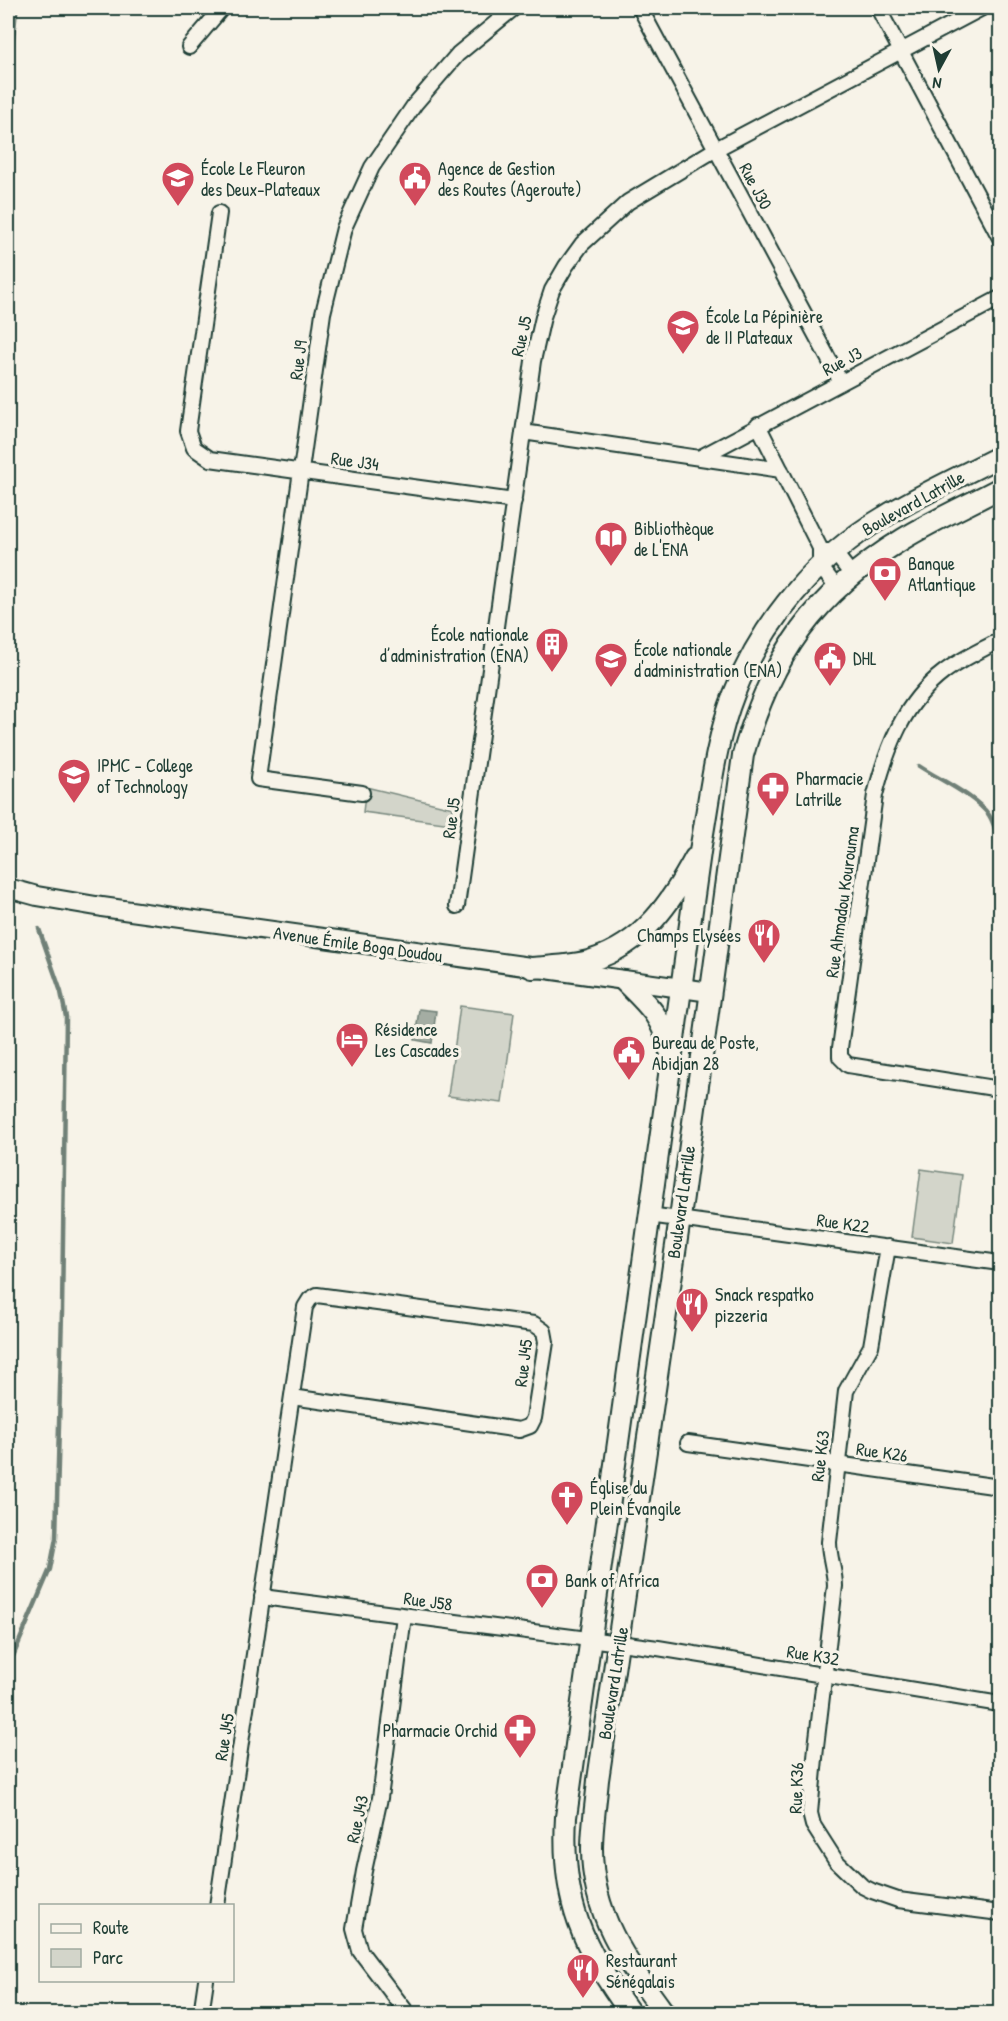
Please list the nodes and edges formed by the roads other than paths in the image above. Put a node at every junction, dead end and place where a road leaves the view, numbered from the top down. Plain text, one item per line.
1 (222, 8) edge
2 (514, 8) edge
3 (640, 8) edge
4 (878, 8) edge
5 (982, 8) edge
6 (189, 47) dead end
7 (901, 51) junction
8 (716, 149) junction
9 (219, 213) dead end
10 (1000, 238) edge
11 (1000, 298) edge
12 (841, 382) junction
13 (758, 425) junction
14 (523, 432) junction
15 (1000, 456) edge
16 (701, 457) junction
17 (781, 470) junction
18 (301, 471) junction
19 (1000, 488) edge
20 (514, 501) junction
21 (825, 556) junction
22 (852, 575) junction
23 (837, 588) junction
24 (1000, 640) edge
25 (362, 793) dead end
26 (701, 845) junction
27 (8, 888) edge
28 (457, 906) dead end
29 (532, 968) junction
30 (624, 981) junction
31 (681, 988) junction
32 (710, 992) junction
33 (671, 1057) junction
34 (1000, 1089) edge
35 (649, 1215) junction
36 (680, 1218) junction
37 (888, 1247) junction
38 (1000, 1263) edge
39 (292, 1397) junction
40 (688, 1443) dead end
41 (837, 1464) junction
42 (1000, 1487) edge
43 (262, 1598) junction
44 (404, 1616) junction
45 (590, 1640) junction
46 (619, 1643) junction
47 (825, 1676) junction
48 (1000, 1704) edge
49 (217, 1904) edge
50 (1000, 1913) edge
51 (206, 1982) edge
52 (201, 2013) edge
53 (408, 2013) edge
54 (631, 2013) edge
55 (665, 2013) edge

1 - 6 street
2 - 18 street, Rue J9
3 - 8 street, Rue J30
4 - 7 street
5 - 7 street, Rue J5
7 - 8 street, Rue J5
7 - 10 street
8 - 12 street, Rue J30
8 - 14 street, Rue J5
9 - 18 street, Rue J34
11 - 12 street, Rue J3
12 - 13 street, Rue J3
13 - 16 street, Rue J3
13 - 17 street
14 - 16 street
14 - 20 street, Rue J5
15 - 21 main road, Boulevard Latrille
16 - 17 street
17 - 21 street
18 - 20 street, Rue J34
18 - 25 street, Rue J9
19 - 22 main road, Boulevard Latrille
20 - 28 street, Rue J5
21 - 22 street
21 - 23 street
21 - 26 main road, Boulevard Latrille
22 - 23 main road, Boulevard Latrille
23 - 32 main road, Boulevard Latrille
24 - 34 street, Rue Ahmadou Kourouma
26 - 29 main road
26 - 31 main road, Boulevard Latrille
27 - 29 street, Avenue Émile Boga Doudou
29 - 30 street, Avenue Émile Boga Doudou
30 - 31 street, Avenue Émile Boga Doudou
30 - 33 main road
31 - 32 street, Avenue Émile Boga Doudou
31 - 33 main road, Boulevard Latrille
32 - 36 main road, Boulevard Latrille
33 - 35 main road, Boulevard Latrille
35 - 36 street, Rue K22
35 - 45 main road, Boulevard Latrille
36 - 37 street, Rue K22
36 - 46 main road, Boulevard Latrille
37 - 38 street, Rue K22
37 - 41 street, Rue K63
39 - 39 street, Rue J45
39 - 43 street, Rue J45
40 - 41 street, Rue K26
41 - 42 street, Rue K26
41 - 47 street, Rue K63
43 - 44 street, Rue J58
43 - 49 street, Rue J45
44 - 45 street, Rue J58
44 - 53 street, Rue J43
45 - 46 street, Rue J58
45 - 54 main road, Boulevard Latrille
46 - 47 street, Rue K32
46 - 55 main road, Boulevard Latrille
47 - 48 street, Rue K32
47 - 50 street, Rue K36
51 - 52 street

